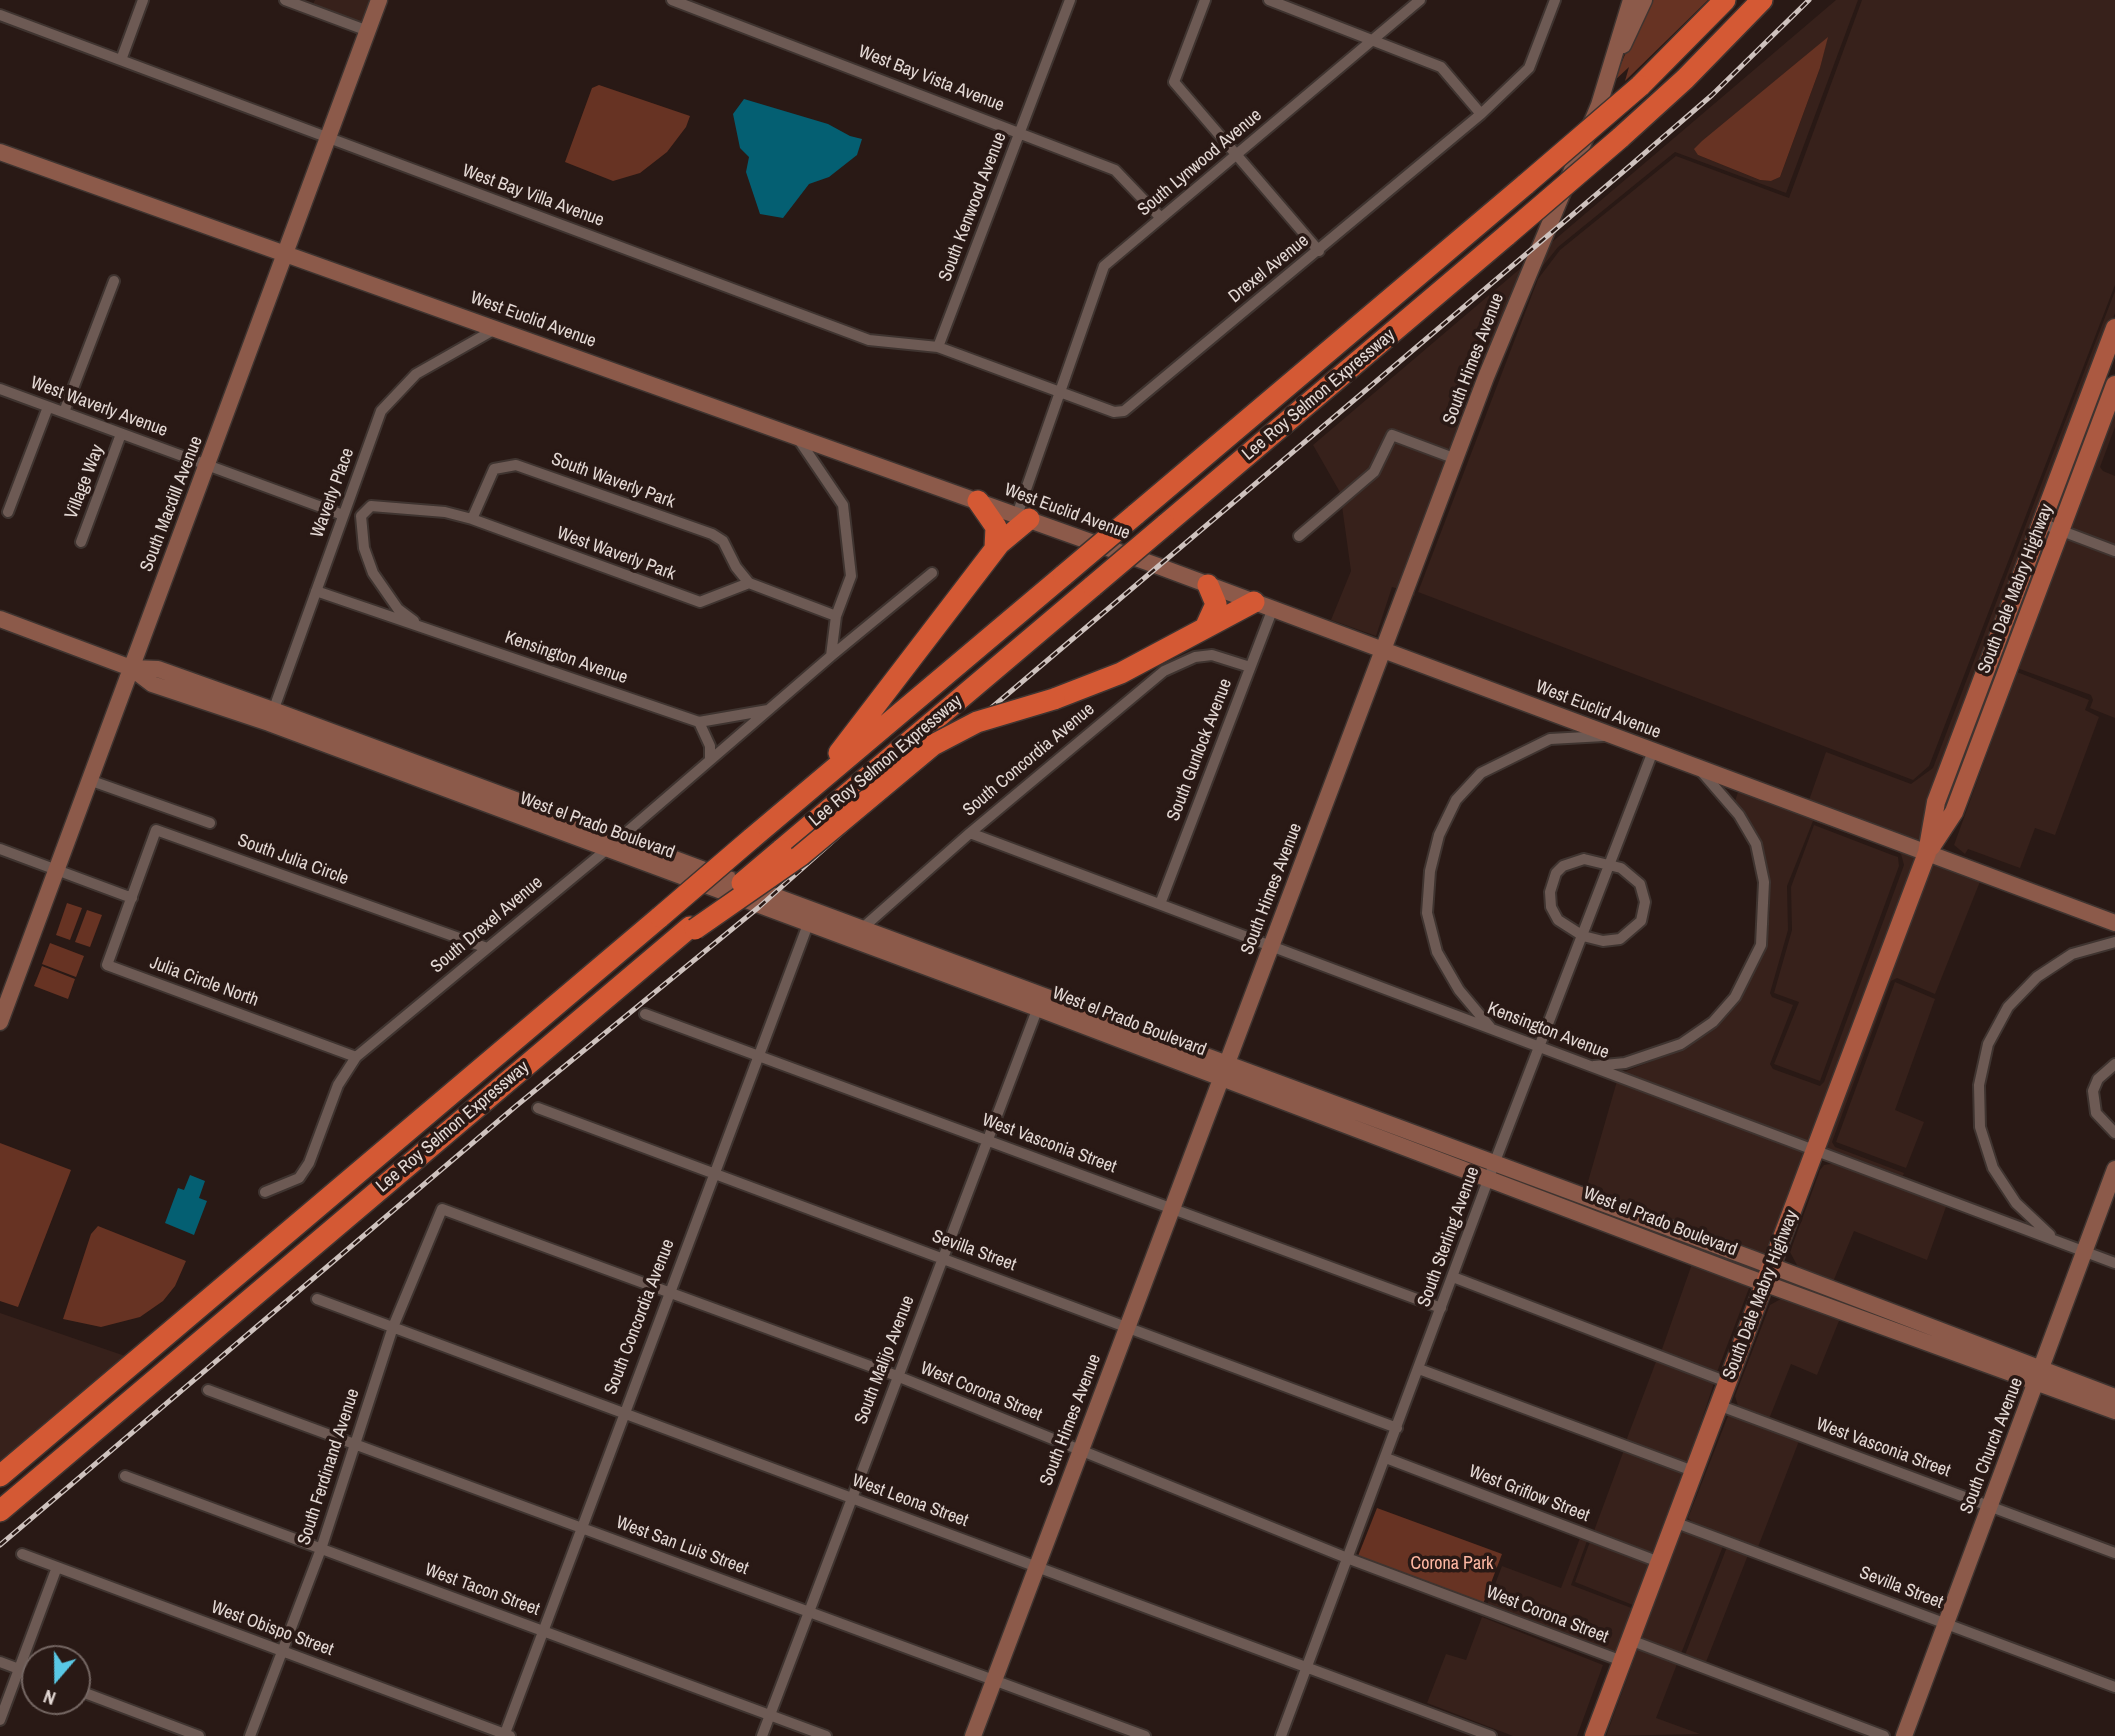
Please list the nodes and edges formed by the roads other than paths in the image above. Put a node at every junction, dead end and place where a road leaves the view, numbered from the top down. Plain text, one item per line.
1 (143, 0) edge
2 (285, 0) edge
3 (379, 0) edge
4 (672, 0) edge
5 (1070, 0) edge
6 (1205, 0) edge
7 (1269, 0) edge
8 (1420, 0) edge
9 (1555, 0) edge
10 (1631, 0) edge
11 (1644, 0) edge
12 (1725, 0) edge
13 (1762, 0) edge
14 (0, 15) edge
15 (368, 31) junction
16 (1375, 39) junction
17 (121, 60) junction
18 (1615, 60) junction
19 (1481, 114) junction
20 (1020, 131) junction
21 (328, 138) junction
22 (0, 152) edge
23 (1237, 155) junction
24 (1161, 218) junction
25 (1319, 251) junction
26 (286, 253) junction
27 (114, 281) dead end
28 (498, 327) junction
29 (2113, 334) edge
30 (938, 347) junction
31 (2115, 385) edge
32 (0, 389) edge
33 (1059, 392) junction
34 (48, 407) junction
35 (64, 412) junction
36 (2096, 433) junction
37 (121, 434) junction
38 (796, 435) junction
39 (1456, 459) junction
40 (208, 466) junction
41 (978, 501) junction
42 (8, 512) dead end
43 (344, 512) junction
44 (361, 516) junction
45 (1023, 517) junction
46 (472, 519) junction
47 (2041, 523) junction
48 (2060, 530) junction
49 (1299, 536) dead end
50 (81, 542) dead end
51 (995, 548) junction
52 (2115, 551) edge
53 (932, 573) dead end
54 (749, 583) junction
55 (1208, 585) junction
56 (316, 591) junction
57 (1263, 605) junction
58 (836, 616) junction
59 (0, 619) edge
60 (1206, 626) junction
61 (422, 628) junction
62 (1385, 650) junction
63 (831, 656) junction
64 (1250, 667) junction
65 (131, 668) junction
66 (770, 710) junction
67 (271, 716) junction
68 (699, 722) junction
69 (1614, 736) junction
70 (1653, 751) junction
71 (710, 760) junction
72 (1698, 768) junction
73 (89, 780) junction
74 (442, 782) junction
75 (808, 792) junction
76 (210, 823) dead end
77 (970, 833) junction
78 (619, 838) junction
79 (0, 849) edge
80 (606, 850) junction
81 (1927, 853) junction
82 (1610, 864) junction
83 (57, 870) junction
84 (132, 898) junction
85 (1160, 904) junction
86 (810, 918) junction
87 (2115, 923) edge
88 (688, 931) junction
89 (856, 934) junction
90 (1583, 936) junction
91 (2115, 942) edge
92 (1271, 946) junction
93 (486, 948) junction
94 (1040, 1002) junction
95 (645, 1014) dead end
96 (0, 1022) edge
97 (1492, 1029) junction
98 (1540, 1047) junction
99 (758, 1056) junction
100 (356, 1057) junction
101 (2115, 1064) edge
102 (1592, 1066) junction
103 (1222, 1071) junction
104 (538, 1108) dead end
105 (2115, 1133) edge
106 (987, 1140) junction
107 (1816, 1150) junction
108 (2115, 1169) edge
109 (1492, 1171) junction
110 (713, 1173) junction
111 (265, 1192) dead end
112 (1171, 1208) junction
113 (442, 1209) joint
114 (2057, 1241) junction
115 (2084, 1251) junction
116 (942, 1258) junction
117 (2115, 1263) edge
118 (1768, 1275) junction
119 (1453, 1277) junction
120 (668, 1292) junction
121 (317, 1298) dead end
122 (1441, 1308) junction
123 (1127, 1326) junction
124 (393, 1327) junction
125 (1419, 1369) junction
126 (898, 1376) junction
127 (2039, 1376) junction
128 (1727, 1382) junction
129 (208, 1390) dead end
130 (2115, 1397) edge
131 (1718, 1405) junction
132 (2115, 1411) edge
133 (623, 1412) junction
134 (1397, 1428) junction
135 (355, 1444) junction
136 (1080, 1451) junction
137 (1386, 1458) junction
138 (1693, 1472) junction
139 (0, 1476) edge
140 (125, 1476) dead end
141 (851, 1498) junction
142 (1990, 1506) junction
143 (0, 1511) edge
144 (1674, 1522) junction
145 (582, 1528) junction
146 (321, 1549) junction
147 (2115, 1553) edge
148 (22, 1555) dead end
149 (1347, 1558) junction
150 (1659, 1562) junction
151 (1036, 1566) junction
152 (57, 1567) junction
153 (808, 1611) junction
154 (1946, 1624) junction
155 (544, 1631) junction
156 (1630, 1640) junction
157 (282, 1651) junction
158 (1622, 1661) junction
159 (0, 1662) edge
160 (1306, 1667) junction
161 (19, 1669) junction
162 (994, 1680) junction
163 (2115, 1687) edge
164 (91, 1695) edge
165 (770, 1715) junction
166 (0, 1720) edge
167 (506, 1735) edge
168 (199, 1736) edge
169 (250, 1736) edge
170 (762, 1736) edge
171 (827, 1736) edge
172 (973, 1736) edge
173 (1145, 1736) edge
174 (1281, 1736) edge
175 (1491, 1736) edge
176 (1594, 1736) edge
177 (1884, 1736) edge
178 (1904, 1736) edge

1 - 17 street
2 - 15 street
3 - 15 street, South Macdill Avenue
4 - 20 street, West Bay Vista Avenue
5 - 20 street, South Kenwood Avenue
6 - 23 street
7 - 16 street
8 - 16 street, South Lynwood Avenue
9 - 19 street, Drexel Avenue
10 - 18 street, South Himes Avenue
11 - 18 street, South Himes Avenue
12 - 75 highway, Lee Roy Selmon Expressway, bridge
13 - 88 highway, Lee Roy Selmon Expressway, bridge
14 - 17 street, West Bay Villa Avenue
15 - 21 street, South Macdill Avenue
16 - 19 street
16 - 23 street, South Lynwood Avenue
17 - 21 street, West Bay Villa Avenue
18 - 39 street, South Himes Avenue
19 - 25 street, Drexel Avenue
20 - 24 street, West Bay Vista Avenue
20 - 30 street, South Kenwood Avenue
21 - 26 street, South Macdill Avenue
21 - 30 street, West Bay Villa Avenue
22 - 26 street, West Euclid Avenue
23 - 24 street, South Lynwood Avenue
23 - 25 street
24 - 33 street, South Lynwood Avenue
25 - 33 street, Drexel Avenue
26 - 28 street, West Euclid Avenue
26 - 40 street, South Macdill Avenue
27 - 35 street
28 - 38 street, West Euclid Avenue
28 - 43 street, Waverly Place
29 - 36 main road
29 - 47 main road, South Dale Mabry Highway
30 - 33 street, West Bay Villa Avenue
31 - 36 main road, South Dale Mabry Highway
32 - 34 street, West Waverly Avenue
33 - 45 street
34 - 35 street, West Waverly Avenue
34 - 42 street
35 - 37 street, West Waverly Avenue
36 - 48 main road, South Dale Mabry Highway
37 - 40 street, West Waverly Avenue
37 - 50 street, Village Way
38 - 41 street, West Euclid Avenue
38 - 58 street
39 - 49 street
39 - 62 street, South Himes Avenue
40 - 43 street, West Waverly Avenue
40 - 65 street, South Macdill Avenue
41 - 45 street, West Euclid Avenue
41 - 51 highway
43 - 44 street, West Waverly Avenue
43 - 56 street, Waverly Place
44 - 46 street
44 - 61 street, Kensington Avenue
45 - 51 highway
45 - 55 street, West Euclid Avenue
46 - 54 street, West Waverly Park
46 - 54 street, South Waverly Park
47 - 48 street
47 - 81 main road, South Dale Mabry Highway
48 - 52 street
48 - 81 main road, South Dale Mabry Highway
51 - 75 highway
53 - 63 street
54 - 58 street
55 - 57 street, West Euclid Avenue
55 - 60 highway
56 - 61 street, Kensington Avenue
56 - 67 street, Waverly Place
57 - 60 highway
57 - 62 street, West Euclid Avenue
57 - 64 street, South Gunlock Avenue
58 - 63 street
59 - 65 street, West el Prado Boulevard
60 - 88 highway, bridge
61 - 68 street, Kensington Avenue
62 - 69 street, West Euclid Avenue
62 - 92 street, South Himes Avenue
63 - 66 street, South Drexel Avenue
64 - 77 street, South Concordia Avenue
64 - 85 street, South Gunlock Avenue
65 - 67 street, West el Prado Boulevard
65 - 73 street, South Macdill Avenue
66 - 68 street, Kensington Avenue
66 - 71 street, South Drexel Avenue
67 - 74 street, West el Prado Boulevard
68 - 71 street
69 - 70 street, West Euclid Avenue
69 - 97 street
70 - 72 street, West Euclid Avenue
70 - 82 street, South Sterling Avenue
71 - 78 street, South Drexel Avenue
72 - 81 street, West Euclid Avenue
72 - 102 street
73 - 76 street
73 - 83 street, South Macdill Avenue
74 - 78 street, West el Prado Boulevard
74 - 80 street, West el Prado Boulevard
75 - 139 highway, Lee Roy Selmon Expressway, bridge
77 - 85 street, Kensington Avenue
77 - 89 street, South Concordia Avenue
78 - 80 street, South Drexel Avenue
78 - 86 street, West el Prado Boulevard
79 - 83 street
80 - 86 street, West el Prado Boulevard
80 - 93 street, South Drexel Avenue
81 - 87 street, West Euclid Avenue
81 - 107 main road, South Dale Mabry Highway
82 - 90 street, South Sterling Avenue
82 - 90 street
82 - 90 street
83 - 84 street
83 - 96 street, South Macdill Avenue
84 - 93 street, South Julia Circle
84 - 100 street, Julia Circle North
85 - 92 street, Kensington Avenue
86 - 89 street, West el Prado Boulevard
86 - 99 street, South Concordia Avenue
88 - 143 highway, Lee Roy Selmon Expressway
89 - 94 street, West el Prado Boulevard
90 - 98 street, South Sterling Avenue
91 - 114 street
92 - 97 street, Kensington Avenue
92 - 103 street, South Himes Avenue
93 - 100 street, South Drexel Avenue
94 - 103 street, West el Prado Boulevard
94 - 106 street, South Malijo Avenue
95 - 99 street, West Vasconia Street
97 - 98 street, Kensington Avenue
98 - 102 street, Kensington Avenue
98 - 109 street, South Sterling Avenue
99 - 106 street, West Vasconia Street
99 - 110 street, South Concordia Avenue
100 - 111 street, South Drexel Avenue
101 - 105 street
102 - 107 street, Kensington Avenue
103 - 109 street, West el Prado Boulevard
103 - 112 street, South Himes Avenue
104 - 110 street, Sevilla Street
106 - 112 street, West Vasconia Street
106 - 116 street, South Malijo Avenue
107 - 114 street, Kensington Avenue
107 - 118 main road, South Dale Mabry Highway
108 - 115 street, South Church Avenue
109 - 118 street, West el Prado Boulevard
109 - 119 street, South Sterling Avenue
110 - 116 street, Sevilla Street
110 - 120 street, South Concordia Avenue
112 - 122 street, West Vasconia Street
112 - 123 street, South Himes Avenue
113 - 120 street, West Corona Street
113 - 124 street, South Ferdinand Avenue
114 - 115 street, Kensington Avenue
115 - 117 street, Kensington Avenue
115 - 127 street, South Church Avenue
116 - 123 street, Sevilla Street
116 - 126 street, South Malijo Avenue
118 - 127 street, West el Prado Boulevard
118 - 128 main road, South Dale Mabry Highway
119 - 122 street, South Sterling Avenue
119 - 128 street
120 - 126 street, West Corona Street
120 - 133 street, South Concordia Avenue
121 - 124 street, West Leona Street
122 - 125 street, South Sterling Avenue
123 - 134 street, Sevilla Street
123 - 136 street, South Himes Avenue
124 - 133 street, West Leona Street
124 - 135 street, South Ferdinand Avenue
125 - 134 street, South Sterling Avenue
125 - 138 street
126 - 136 street, West Corona Street
126 - 141 street, South Malijo Avenue
127 - 130 street, West el Prado Boulevard
127 - 132 street, West el Prado Boulevard
127 - 142 street, South Church Avenue
128 - 131 main road, South Dale Mabry Highway
129 - 135 street, West San Luis Street
131 - 138 main road, South Dale Mabry Highway
131 - 142 street, West Vasconia Street
133 - 141 street, West Leona Street
133 - 145 street, South Concordia Avenue
134 - 137 street, South Sterling Avenue
135 - 145 street, West San Luis Street
135 - 146 street, South Ferdinand Avenue
136 - 149 street, West Corona Street
136 - 151 street, South Himes Avenue
137 - 149 street, South Sterling Avenue
137 - 150 street, West Griflow Street
138 - 144 main road, South Dale Mabry Highway
140 - 146 street, West Tacon Street
141 - 151 street, West Leona Street
141 - 153 street, South Malijo Avenue
142 - 147 street, West Vasconia Street
142 - 154 street, South Church Avenue
144 - 150 main road, South Dale Mabry Highway
144 - 154 street, Sevilla Street
145 - 153 street, West San Luis Street
145 - 155 street, South Concordia Avenue
146 - 155 street, West Tacon Street
146 - 157 street, South Ferdinand Avenue
148 - 152 street, West Obispo Street
149 - 158 street, West Corona Street
149 - 160 street, South Sterling Avenue
150 - 156 main road, South Dale Mabry Highway
151 - 160 street, West Leona Street
151 - 162 street, South Himes Avenue
152 - 157 street, West Obispo Street
152 - 161 street
153 - 162 street, West San Luis Street
153 - 165 street, South Malijo Avenue
154 - 163 street, Sevilla Street
154 - 178 street, South Church Avenue
155 - 165 street, West Tacon Street
155 - 167 street, South Concordia Avenue
156 - 158 main road, South Dale Mabry Highway
156 - 177 street, West Corona Street
157 - 167 street, West Obispo Street
157 - 169 street, South Ferdinand Avenue
158 - 176 main road, South Dale Mabry Highway
159 - 161 street
160 - 174 street, South Sterling Avenue
160 - 175 street, West Leona Street
161 - 166 street
162 - 172 street, South Himes Avenue
162 - 173 street, West San Luis Street
164 - 168 street
165 - 170 street, South Malijo Avenue
165 - 171 street, West Tacon Street

